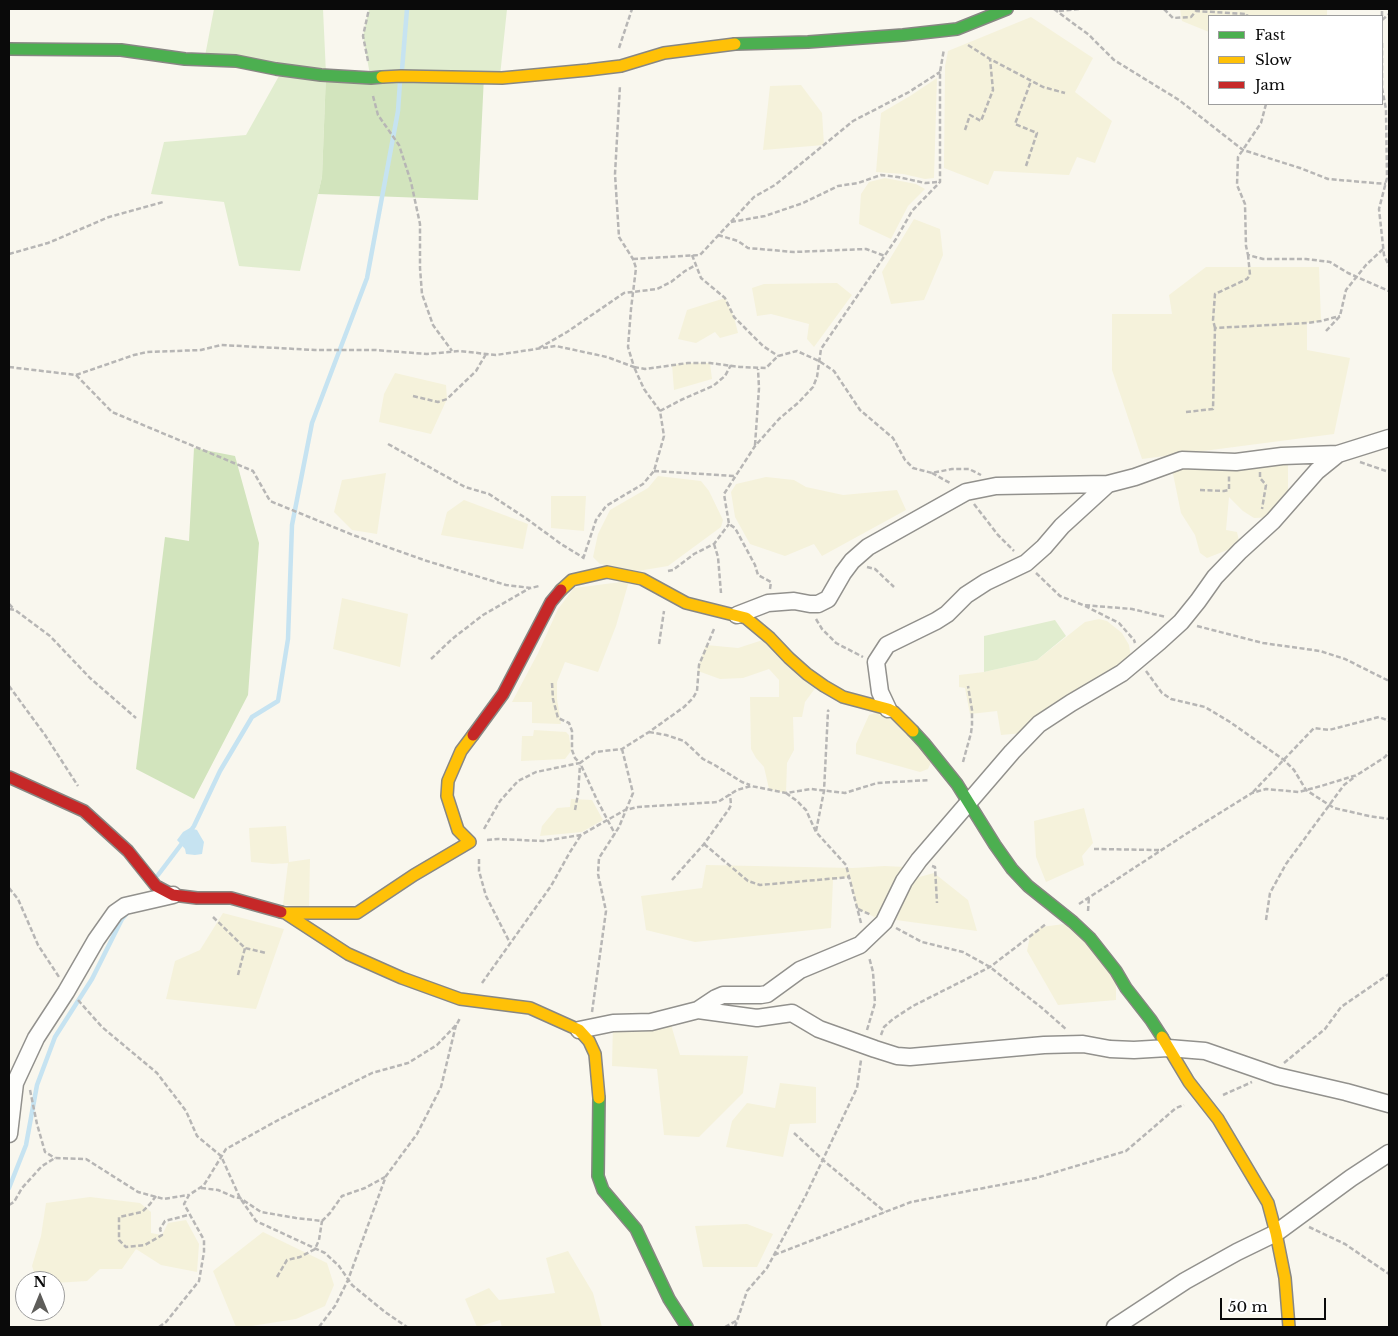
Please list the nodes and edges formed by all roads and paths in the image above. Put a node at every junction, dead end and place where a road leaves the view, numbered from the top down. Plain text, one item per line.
1 (369, 9) edge
2 (632, 9) edge
3 (1007, 9) edge
4 (1054, 9) edge
5 (1080, 9) edge
6 (1164, 9) edge
7 (1059, 11) junction
8 (1247, 15) edge
9 (957, 29) junction
10 (9, 49) edge
11 (990, 59) junction
12 (617, 66) junction
13 (940, 72) junction
14 (371, 78) junction
15 (1031, 80) junction
16 (1065, 93) dead end
17 (1383, 93) edge
18 (1266, 105) edge
19 (965, 130) dead end
20 (1244, 150) junction
21 (1026, 166) dead end
22 (1388, 178) edge
23 (940, 182) junction
24 (1386, 184) junction
25 (164, 202) dead end
26 (730, 222) junction
27 (718, 235) junction
28 (1383, 250) junction
29 (9, 254) edge
30 (692, 255) junction
31 (1248, 255) junction
32 (885, 256) junction
33 (633, 259) junction
34 (696, 265) junction
35 (1389, 266) edge
36 (1357, 277) junction
37 (1389, 291) edge
38 (633, 292) junction
39 (1340, 316) junction
40 (1215, 328) junction
41 (1326, 330) dead end
42 (537, 349) junction
43 (452, 351) junction
44 (486, 354) junction
45 (778, 356) junction
46 (819, 361) junction
47 (731, 365) junction
48 (9, 367) edge
49 (634, 367) junction
50 (758, 369) junction
51 (76, 374) junction
52 (413, 396) dead end
53 (660, 411) junction
54 (1186, 412) dead end
55 (1389, 438) edge
56 (388, 444) dead end
57 (755, 446) junction
58 (1338, 454) junction
59 (1261, 458) junction
60 (1229, 462) junction
61 (654, 471) junction
62 (932, 473) junction
63 (734, 476) junction
64 (1108, 484) junction
65 (996, 486) junction
66 (1200, 490) dead end
67 (966, 492) junction
68 (1262, 510) dead end
69 (729, 524) junction
70 (714, 544) junction
71 (584, 558) junction
72 (852, 561) junction
73 (1026, 563) junction
74 (607, 572) junction
75 (666, 572) dead end
76 (572, 580) junction
77 (540, 586) dead end
78 (894, 587) dead end
79 (531, 588) junction
80 (666, 592) junction
81 (768, 603) junction
82 (9, 604) edge
83 (806, 604) junction
84 (1083, 605) junction
85 (9, 609) edge
86 (15, 610) junction
87 (730, 613) junction
88 (1180, 622) junction
89 (659, 644) dead end
90 (430, 659) dead end
91 (1138, 660) junction
92 (876, 662) junction
93 (1389, 681) edge
94 (552, 683) dead end
95 (9, 686) edge
96 (968, 686) dead end
97 (843, 697) junction
98 (888, 709) junction
99 (136, 718) dead end
100 (1389, 721) edge
101 (649, 732) junction
102 (622, 749) junction
103 (1389, 752) edge
104 (1284, 760) junction
105 (580, 763) junction
106 (963, 768) dead end
107 (1357, 775) junction
108 (9, 777) edge
109 (957, 784) junction
110 (751, 786) junction
111 (78, 787) dead end
112 (1306, 790) junction
113 (824, 791) junction
114 (786, 792) junction
115 (1252, 792) junction
116 (730, 794) junction
117 (968, 803) junction
118 (1329, 805) junction
119 (574, 810) dead end
120 (626, 810) junction
121 (1389, 819) edge
122 (608, 821) junction
123 (816, 832) junction
124 (615, 834) junction
125 (582, 835) junction
126 (474, 842) junction
127 (704, 844) junction
128 (1094, 849) dead end
129 (1160, 850) junction
130 (919, 860) junction
131 (850, 877) junction
132 (672, 880) dead end
133 (9, 888) edge
134 (173, 895) junction
135 (197, 898) junction
136 (937, 903) dead end
137 (857, 908) junction
138 (285, 913) junction
139 (1063, 915) junction
140 (1266, 920) dead end
141 (884, 922) junction
142 (865, 941) junction
143 (510, 942) junction
144 (245, 948) junction
145 (266, 953) dead end
146 (990, 967) junction
147 (1389, 974) edge
148 (238, 975) dead end
149 (68, 989) junction
150 (470, 1000) junction
151 (698, 1010) junction
152 (457, 1024) junction
153 (584, 1029) junction
154 (1083, 1044) junction
155 (869, 1047) junction
156 (1168, 1048) junction
157 (1271, 1074) junction
158 (30, 1088) dead end
159 (1202, 1099) junction
160 (1389, 1104) edge
161 (794, 1133) dead end
162 (9, 1134) edge
163 (1389, 1153) edge
164 (221, 1156) junction
165 (55, 1158) junction
166 (823, 1160) junction
167 (386, 1176) junction
168 (199, 1188) junction
169 (189, 1195) junction
170 (156, 1196) junction
171 (240, 1198) junction
172 (9, 1205) edge
173 (885, 1212) junction
174 (188, 1215) dead end
175 (1295, 1220) junction
176 (322, 1221) junction
177 (1276, 1233) junction
178 (315, 1249) junction
179 (774, 1254) junction
180 (1389, 1274) edge
181 (277, 1276) dead end
182 (348, 1280) junction
183 (737, 1321) junction
184 (159, 1327) edge
185 (319, 1327) edge
186 (407, 1327) edge
187 (687, 1327) edge
188 (725, 1327) edge
189 (735, 1327) edge
190 (1116, 1327) edge
191 (1289, 1327) edge

1 - 14 path
2 - 12 path
3 - 9 street
4 - 7 path
5 - 7 path
6 - 8 path
7 - 20 path
9 - 11 path
9 - 12 street
9 - 13 path
10 - 14 street
11 - 15 path
11 - 19 path
12 - 14 street
12 - 33 path
13 - 23 path
13 - 26 path
14 - 43 path
15 - 16 path
15 - 21 path
17 - 22 path
18 - 20 path
20 - 24 path
20 - 31 path
22 - 24 path
23 - 26 path
23 - 32 path
24 - 28 path
25 - 29 path
26 - 27 path
27 - 30 path
27 - 32 path
28 - 35 path
28 - 36 path
30 - 33 path
30 - 34 path
31 - 36 path
31 - 40 path
32 - 46 path
33 - 38 path
34 - 38 path
34 - 45 path
36 - 37 path
36 - 39 path
38 - 42 path
38 - 49 path
39 - 40 path
39 - 41 path
40 - 54 path
42 - 44 path
42 - 49 path
43 - 44 path
43 - 51 path
44 - 52 path
45 - 46 path
45 - 50 path
46 - 57 path
46 - 62 path
47 - 49 path
47 - 50 path
47 - 53 path
48 - 51 path
49 - 53 path
50 - 57 path
51 - 79 path
53 - 61 path
55 - 58 street
56 - 71 path
57 - 63 path
58 - 59 street
58 - 88 street
59 - 60 street
59 - 68 path
60 - 64 street
60 - 66 path
61 - 63 path
61 - 71 path
62 - 65 path
62 - 67 path
63 - 69 path
64 - 65 street
64 - 73 street
65 - 67 street
67 - 72 street
67 - 73 path
69 - 70 path
69 - 81 path
70 - 75 path
70 - 87 path
71 - 74 path
71 - 76 path
72 - 78 path
72 - 83 street
73 - 84 path
73 - 92 street
74 - 76 street
74 - 80 street
76 - 126 street
77 - 79 path
79 - 90 path
80 - 87 street
80 - 89 path
81 - 83 street
81 - 87 street
82 - 86 path
83 - 92 path
84 - 88 path
84 - 91 path
85 - 86 path
86 - 99 path
87 - 97 street
87 - 101 path
88 - 91 street
88 - 93 path
91 - 104 path
91 - 117 street
92 - 98 street
94 - 105 path
95 - 111 path
96 - 106 path
97 - 98 street
97 - 113 path
98 - 109 street
100 - 104 path
101 - 102 path
101 - 110 path
102 - 105 path
102 - 120 path
103 - 107 path
104 - 112 path
104 - 115 path
105 - 119 path
105 - 122 path
105 - 126 path
107 - 112 path
107 - 118 path
108 - 134 street
109 - 113 path
109 - 117 street
110 - 114 path
110 - 116 path
112 - 115 path
112 - 118 path
113 - 114 path
113 - 123 path
114 - 123 path
115 - 129 path
116 - 120 path
116 - 127 path
117 - 130 street
117 - 139 street
118 - 121 path
118 - 140 path
120 - 122 path
120 - 124 path
122 - 124 path
122 - 125 path
123 - 131 path
124 - 153 path
125 - 126 path
125 - 143 path
126 - 138 street
126 - 143 path
127 - 131 path
127 - 132 path
128 - 129 path
129 - 139 path
130 - 136 path
130 - 141 street
131 - 137 path
133 - 149 path
134 - 135 street
134 - 149 street
135 - 138 street
135 - 144 path
137 - 141 path
137 - 142 path
138 - 150 street
139 - 146 path
139 - 156 street
141 - 142 street
141 - 146 path
142 - 151 street
142 - 155 path
143 - 150 path
144 - 145 path
144 - 148 path
146 - 154 path
146 - 155 path
147 - 157 path
149 - 162 street
149 - 164 path
150 - 152 path
150 - 153 street
151 - 153 street
151 - 155 street
152 - 164 path
152 - 167 path
153 - 187 street
154 - 155 street
154 - 156 street
155 - 166 path
156 - 157 street
156 - 159 street
157 - 159 path
157 - 160 street
158 - 165 path
159 - 173 path
159 - 177 street
161 - 166 path
163 - 175 street
164 - 168 path
164 - 171 path
165 - 170 path
165 - 172 path
166 - 173 path
166 - 179 path
167 - 176 path
167 - 182 path
168 - 169 path
168 - 171 path
169 - 170 path
169 - 184 path
170 - 174 path
171 - 176 path
171 - 178 path
173 - 179 path
175 - 177 street
175 - 180 path
176 - 178 path
177 - 190 street
177 - 191 street
178 - 181 path
178 - 182 path
179 - 183 path
182 - 185 path
182 - 186 path
183 - 188 path
183 - 189 path

